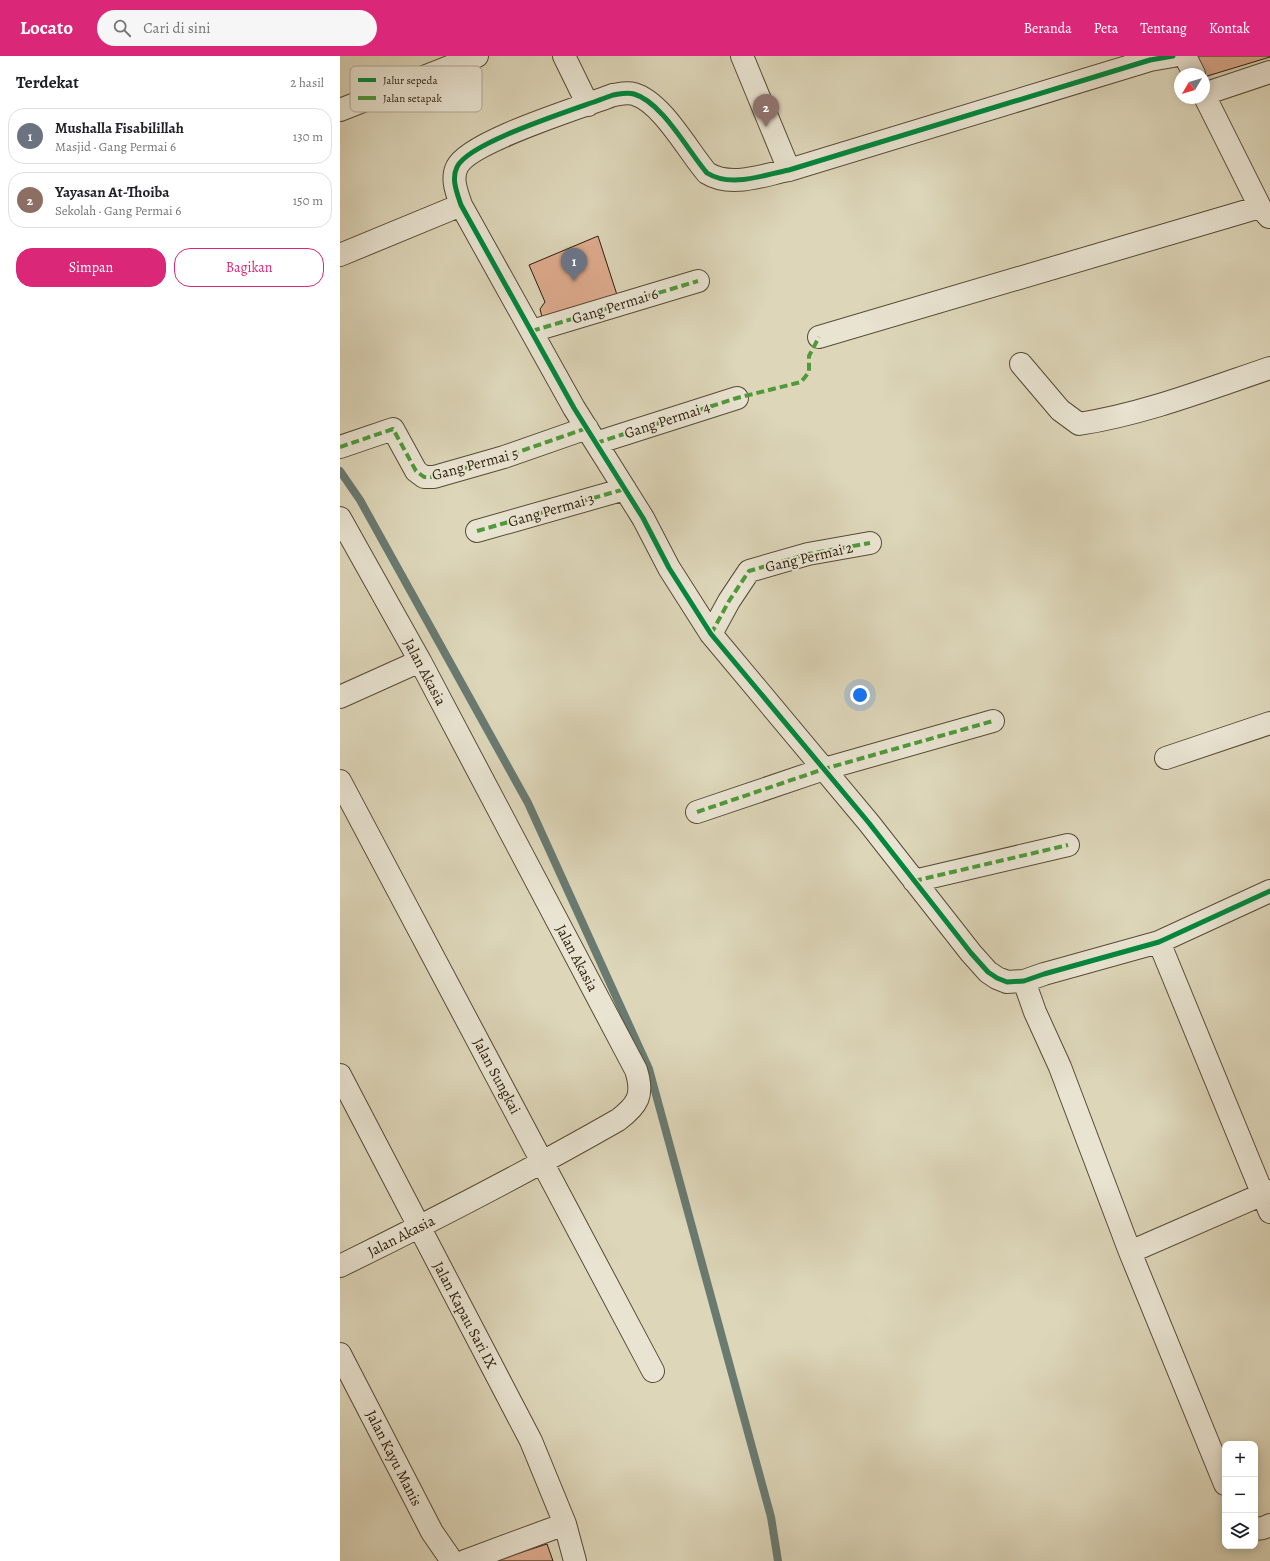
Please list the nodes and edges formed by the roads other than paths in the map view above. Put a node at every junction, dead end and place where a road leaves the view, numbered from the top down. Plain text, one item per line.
1 (477, 56) edge
2 (564, 56) edge
3 (742, 56) edge
4 (1173, 56) edge
5 (1185, 56) edge
6 (452, 66) edge
7 (1191, 68) edge
8 (1270, 72) edge
9 (1210, 92) edge
10 (1209, 104) edge
11 (588, 105) junction
12 (350, 106) edge
13 (340, 110) edge
14 (789, 170) junction
15 (461, 205) junction
16 (1265, 212) edge
17 (340, 255) edge
18 (698, 280) dead end
19 (532, 331) junction
20 (819, 337) dead end
21 (1021, 364) dead end
22 (1270, 368) edge
23 (738, 398) dead end
24 (592, 436) junction
25 (340, 447) edge
26 (625, 489) junction
27 (340, 518) edge
28 (477, 531) dead end
29 (870, 543) dead end
30 (711, 634) junction
31 (420, 661) junction
32 (340, 697) edge
33 (992, 722) dead end
34 (1270, 723) edge
35 (1166, 758) dead end
36 (824, 769) junction
37 (340, 782) edge
38 (697, 812) dead end
39 (1068, 845) dead end
40 (914, 881) junction
41 (1270, 891) edge
42 (1159, 942) junction
43 (1024, 981) junction
44 (340, 1075) edge
45 (542, 1163) junction
46 (1268, 1199) edge
47 (418, 1227) junction
48 (1130, 1252) junction
49 (340, 1266) edge
50 (340, 1354) edge
51 (653, 1371) dead end
52 (1222, 1477) edge
53 (565, 1524) junction
54 (1270, 1524) edge
55 (1258, 1529) edge
56 (452, 1561) edge
57 (466, 1561) edge
58 (575, 1561) edge

1 - 6 street
2 - 11 street
3 - 14 street
4 - 14 street
5 - 7 street
8 - 9 street
10 - 16 street
11 - 14 street
11 - 15 street
12 - 13 street
15 - 17 street
15 - 19 street
16 - 20 street
18 - 19 street, Gang Permai 6
19 - 24 street
21 - 22 street
23 - 24 street, Gang Permai 4
24 - 25 street, Gang Permai 5
24 - 26 street
26 - 28 street, Gang Permai 3
26 - 30 street
27 - 31 street, Jalan Akasia
29 - 30 street, Gang Permai 2
30 - 36 street
31 - 32 street
31 - 45 street, Jalan Akasia
33 - 36 street
34 - 35 street
36 - 38 street
36 - 40 street
37 - 45 street, Jalan Sungkai
39 - 40 street
40 - 43 street
41 - 42 street
42 - 43 street
42 - 46 street
43 - 48 street
44 - 47 street, Jalan Kapau Sari IX
45 - 47 street, Jalan Akasia
45 - 51 street, Jalan Sungkai
46 - 48 street
47 - 49 street, Jalan Akasia
47 - 53 street, Jalan Kapau Sari IX
48 - 52 street
50 - 56 street, Jalan Kayu Manis
53 - 57 street
53 - 58 street, Jalan Kapau Sari IX
54 - 55 street

